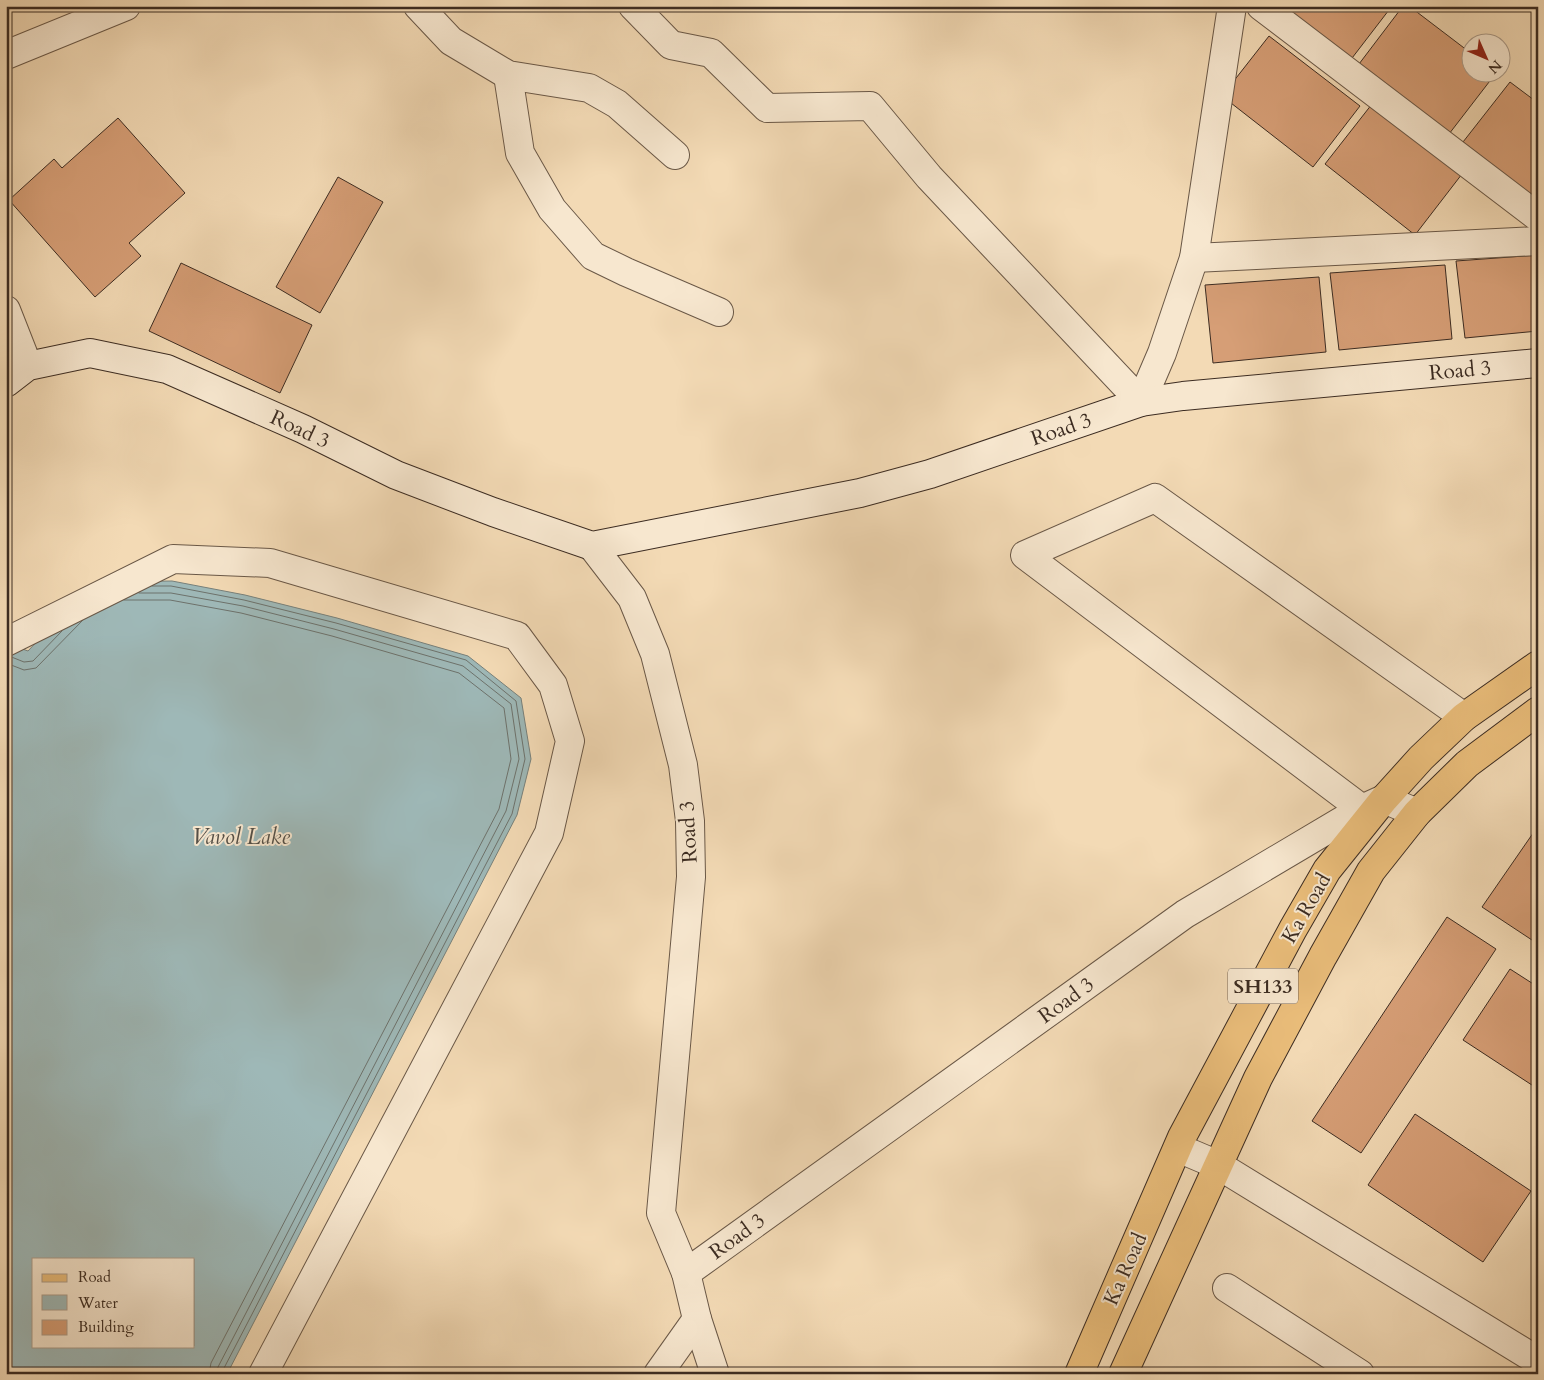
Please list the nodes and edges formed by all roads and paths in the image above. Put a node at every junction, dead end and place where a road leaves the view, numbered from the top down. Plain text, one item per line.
1 (126, 6) edge
2 (418, 6) edge
3 (633, 6) edge
4 (1232, 6) edge
5 (1261, 6) edge
6 (71, 17) edge
7 (6, 55) edge
8 (508, 75) junction
9 (675, 155) dead end
10 (1538, 218) edge
11 (1538, 241) edge
12 (1194, 258) junction
13 (6, 310) edge
14 (719, 312) dead end
15 (1538, 363) edge
16 (28, 366) junction
17 (6, 383) edge
18 (1141, 402) junction
19 (592, 546) junction
20 (6, 642) edge
21 (1538, 665) edge
22 (1538, 711) edge
23 (1464, 717) junction
24 (1373, 804) junction
25 (1417, 813) junction
26 (1315, 891) junction
27 (1348, 912) junction
28 (1178, 1148) junction
29 (1218, 1165) junction
30 (686, 1273) junction
31 (1227, 1288) dead end
32 (697, 1319) junction
33 (1538, 1361) edge
34 (274, 1369) edge
35 (1354, 1372) edge
36 (658, 1374) edge
37 (714, 1374) edge
38 (1079, 1374) edge
39 (1124, 1374) edge

1 - 6 street
2 - 8 street
3 - 18 street
4 - 12 street
5 - 10 street
6 - 7 street
8 - 9 street
8 - 14 street
11 - 12 street
12 - 18 street
13 - 16 street
15 - 18 street, Road 3
16 - 17 street, Road 3
16 - 19 street, Road 3
18 - 19 street, Road 3
19 - 30 street, Road 3
20 - 34 street
21 - 23 main road, Ka Road / SH133
22 - 25 main road, Ka Road / SH133
23 - 24 main road, Ka Road / SH133
23 - 24 street
24 - 25 street
24 - 26 main road, Ka Road / SH133
24 - 30 street, Road 3
25 - 27 main road, Ka Road / SH133
26 - 27 main road
26 - 28 main road, Ka Road / SH133
27 - 29 main road, Ka Road / SH133
28 - 29 street
28 - 38 main road, Ka Road / SH133
29 - 33 street
29 - 39 main road, Ka Road / SH133
30 - 32 street
31 - 35 street
32 - 36 street
32 - 37 street

